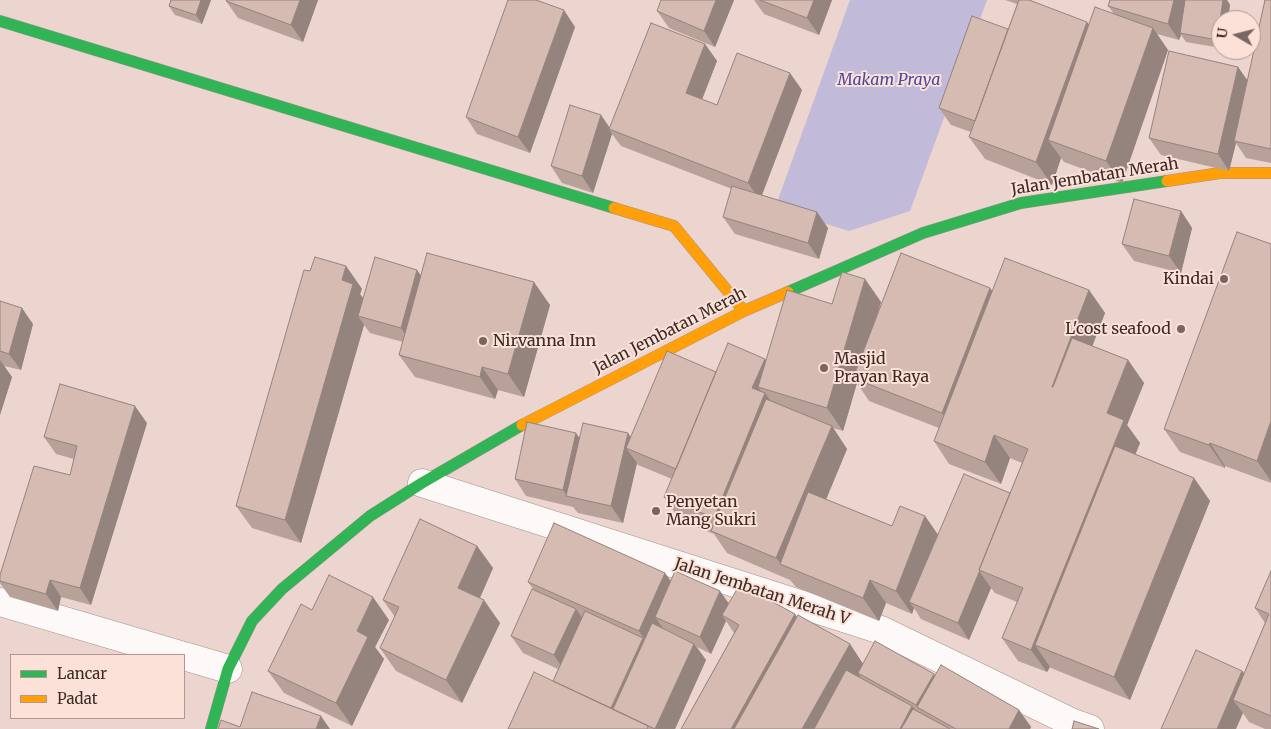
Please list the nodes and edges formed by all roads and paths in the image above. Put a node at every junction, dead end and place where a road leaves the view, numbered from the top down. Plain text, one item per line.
1 (0, 21) edge
2 (1271, 173) edge
3 (744, 311) junction
4 (422, 483) junction
5 (0, 602) edge
6 (177, 654) edge
7 (185, 656) edge
8 (228, 669) junction
9 (1078, 727) edge
10 (211, 729) edge

1 - 3 street
2 - 3 street, Jalan Jembatan Merah
3 - 4 street, Jalan Jembatan Merah
4 - 8 street, Jalan Jembatan Merah
4 - 9 street, Jalan Jembatan Merah V
5 - 6 street
7 - 8 street
8 - 10 street, Jalan Jembatan Merah

